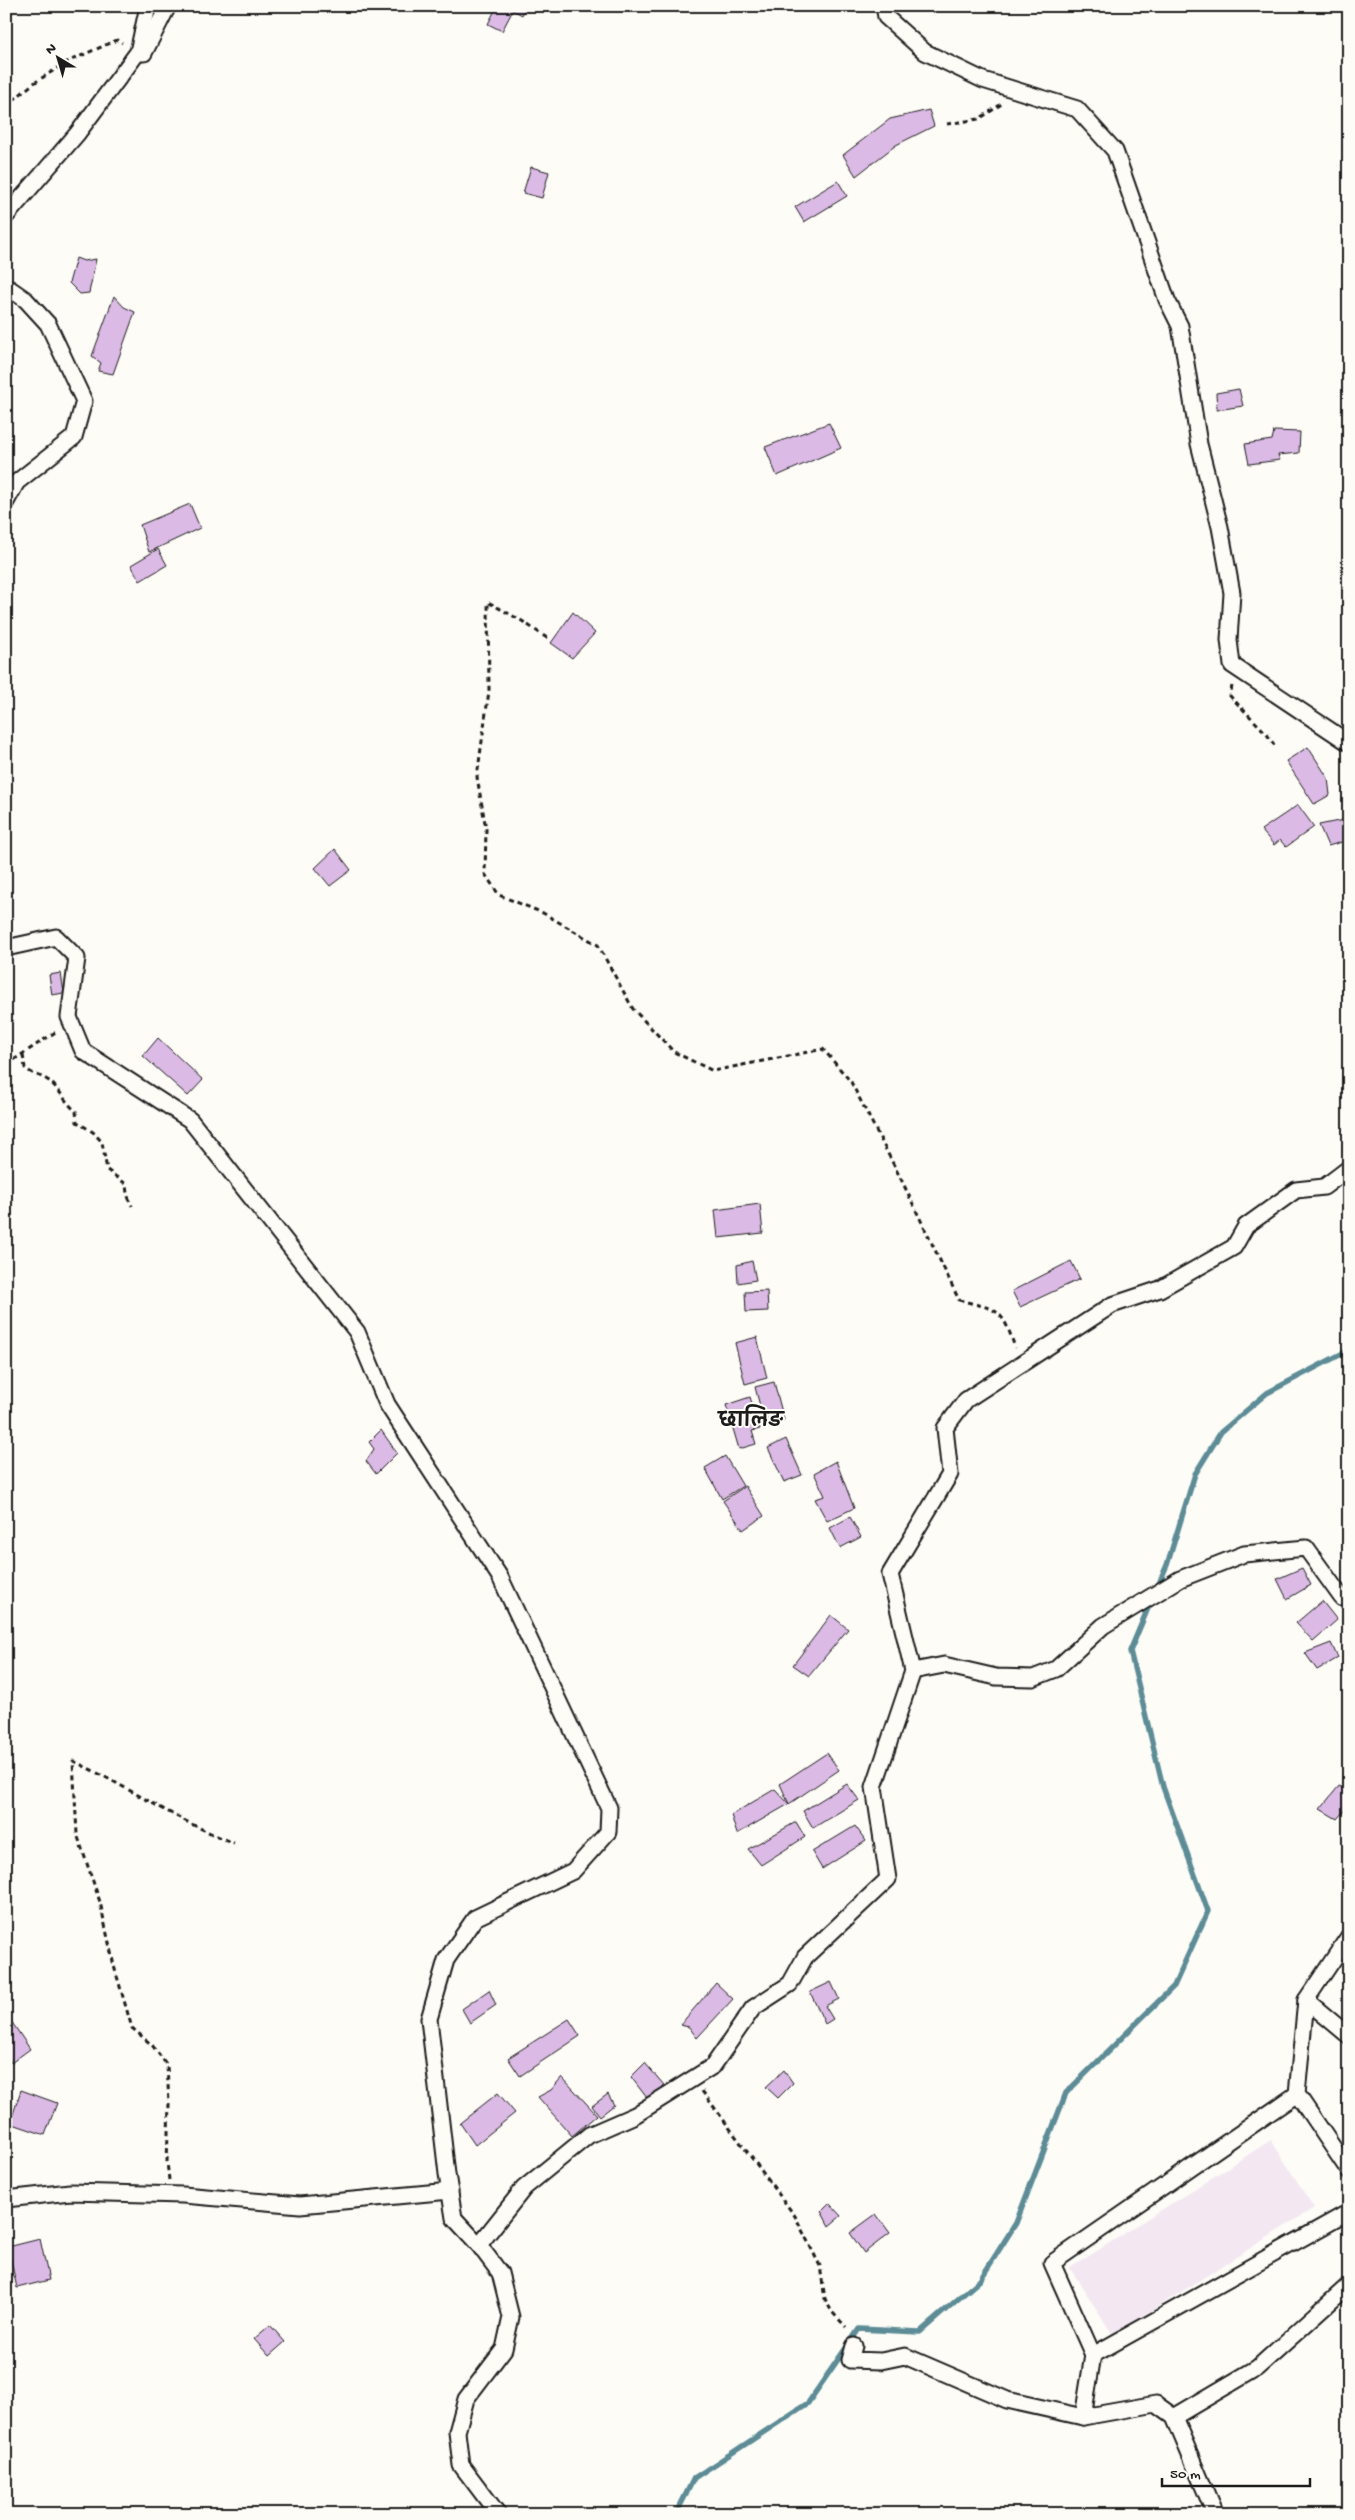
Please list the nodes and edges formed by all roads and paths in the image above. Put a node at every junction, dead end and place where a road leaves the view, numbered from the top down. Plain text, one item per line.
1 (148, 6) edge
2 (168, 6) edge
3 (884, 6) edge
4 (138, 52) junction
5 (1022, 90) junction
6 (6, 106) edge
7 (947, 124) dead end
8 (6, 216) edge
9 (6, 286) edge
10 (6, 502) edge
11 (547, 638) dead end
12 (1232, 665) junction
13 (1349, 743) edge
14 (1275, 746) dead end
15 (6, 948) edge
16 (72, 1026) junction
17 (23, 1055) junction
18 (6, 1066) edge
19 (1349, 1168) edge
20 (132, 1206) dead end
21 (1020, 1365) junction
22 (1349, 1599) edge
23 (913, 1671) junction
24 (234, 1843) dead end
25 (1349, 1936) edge
26 (1306, 2000) junction
27 (1349, 2036) edge
28 (692, 2079) junction
29 (1296, 2094) junction
30 (1349, 2171) edge
31 (450, 2191) junction
32 (171, 2195) junction
33 (6, 2199) edge
34 (1349, 2212) edge
35 (479, 2245) junction
36 (1349, 2285) edge
37 (846, 2327) dead end
38 (854, 2346) dead end
39 (1093, 2355) junction
40 (1083, 2417) junction
41 (1174, 2417) junction
42 (498, 2514) edge
43 (1215, 2514) edge

1 - 4 street
2 - 4 street
3 - 5 street
4 - 6 path
4 - 8 street
5 - 7 path
5 - 12 street
9 - 10 street
11 - 21 path
12 - 13 street
12 - 14 path
15 - 16 street
16 - 17 path
16 - 31 street
17 - 18 path
17 - 20 path
19 - 21 street
21 - 23 street
22 - 23 street
23 - 28 street
24 - 32 path
25 - 26 street
26 - 27 street
26 - 29 street
28 - 35 street
28 - 37 path
29 - 30 street
29 - 39 street
31 - 32 street
31 - 35 street
32 - 33 street
34 - 39 street
35 - 42 street
36 - 41 street
38 - 40 street
39 - 40 street
40 - 41 street
41 - 43 street

